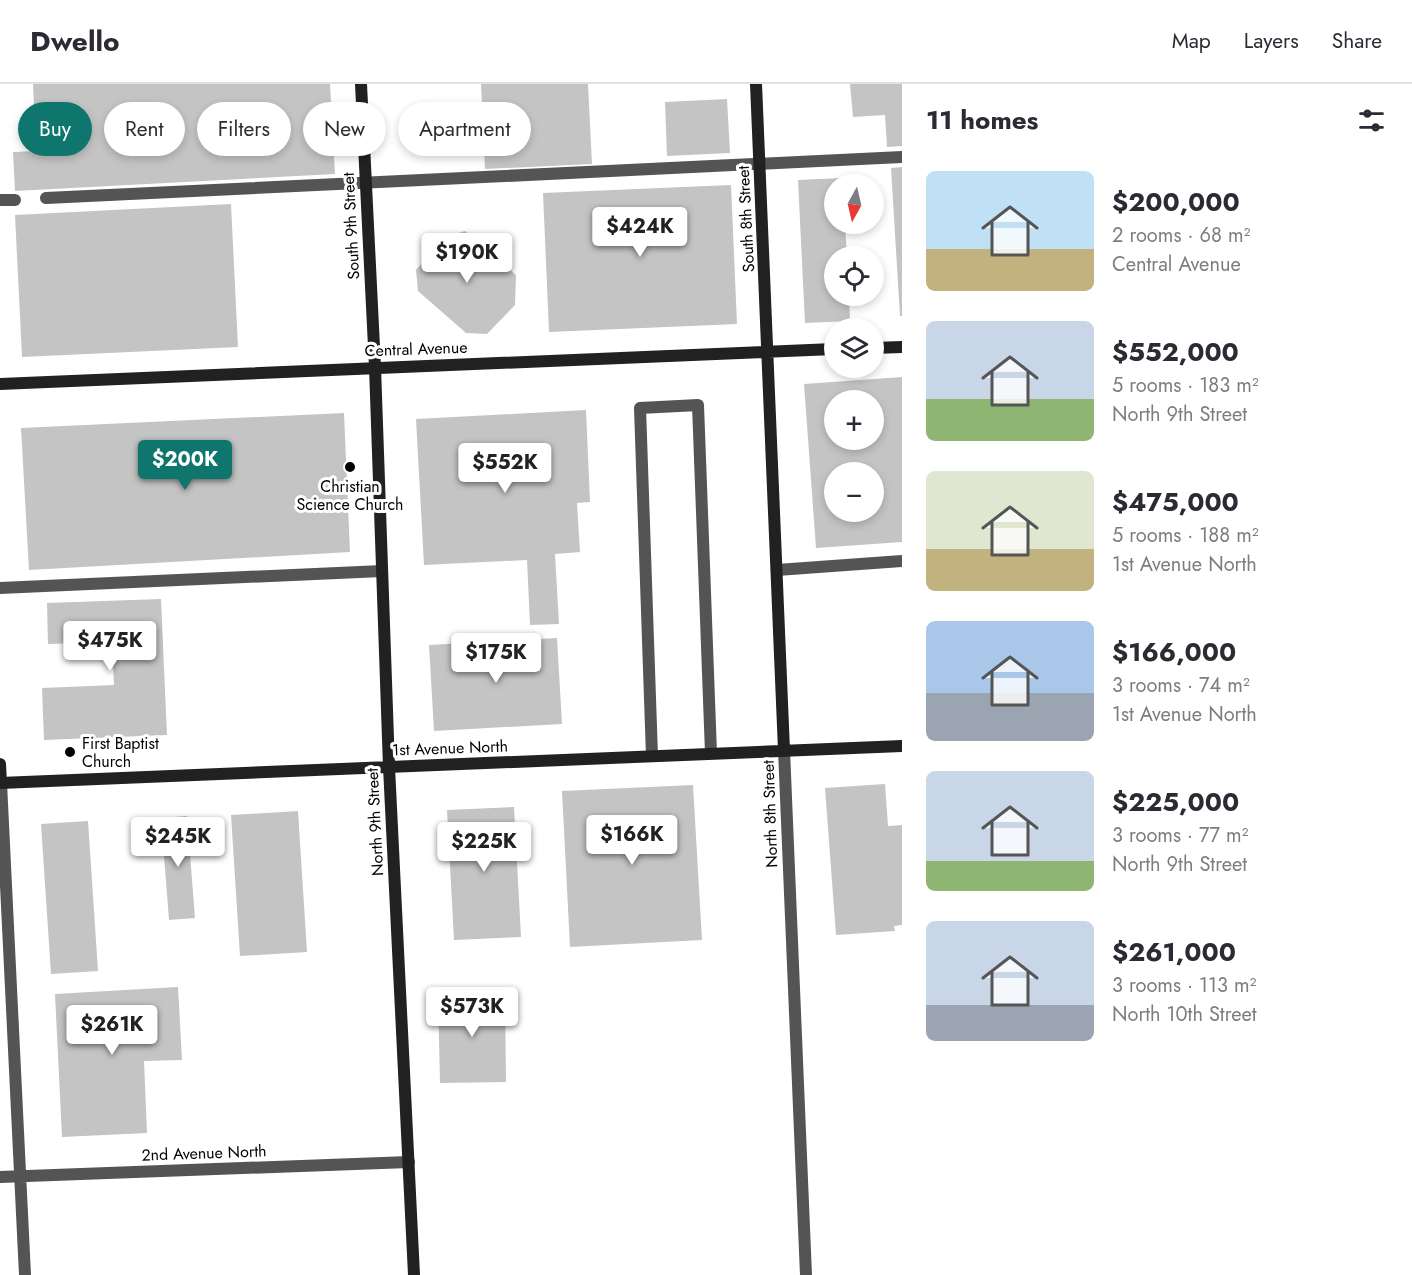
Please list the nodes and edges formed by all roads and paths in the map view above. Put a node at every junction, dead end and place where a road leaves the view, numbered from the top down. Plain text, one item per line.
1 (361, 84) edge
2 (756, 84) edge
3 (902, 157) edge
4 (759, 163) junction
5 (366, 183) junction
6 (46, 198) dead end
7 (0, 200) edge
8 (15, 200) dead end
9 (902, 347) edge
10 (884, 348) edge
11 (824, 350) edge
12 (768, 352) junction
13 (375, 367) junction
14 (0, 384) edge
15 (902, 561) edge
16 (777, 570) junction
17 (382, 571) junction
18 (0, 588) edge
19 (902, 746) edge
20 (784, 750) junction
21 (711, 753) junction
22 (652, 756) junction
23 (0, 764) edge
24 (389, 767) junction
25 (0, 783) edge
26 (408, 1162) junction
27 (20, 1176) junction
28 (0, 1177) edge
29 (25, 1275) edge
30 (414, 1275) edge
31 (806, 1275) edge

1 - 5 main road, South 9th Street
2 - 4 main road, South 8th Street
3 - 4 street
4 - 5 street
4 - 12 main road, South 8th Street
5 - 6 street
5 - 13 main road, South 9th Street
7 - 8 street
9 - 10 main road
11 - 12 main road, Central Avenue
12 - 13 main road, Central Avenue
12 - 16 main road, North 8th Street
13 - 14 main road, Central Avenue
13 - 17 main road, North 9th Street
15 - 16 street
16 - 20 main road, North 8th Street
17 - 18 street
17 - 24 main road, North 9th Street
19 - 20 main road, 1st Avenue North
20 - 21 main road, 1st Avenue North
20 - 31 street, North 8th Street
21 - 22 main road, 1st Avenue North
21 - 22 street
22 - 24 main road, 1st Avenue North
23 - 25 main road
24 - 25 main road, 1st Avenue North
24 - 26 main road, North 9th Street
25 - 27 street
26 - 27 street, 2nd Avenue North
26 - 30 main road, North 9th Street
27 - 28 street, 2nd Avenue North
27 - 29 street

